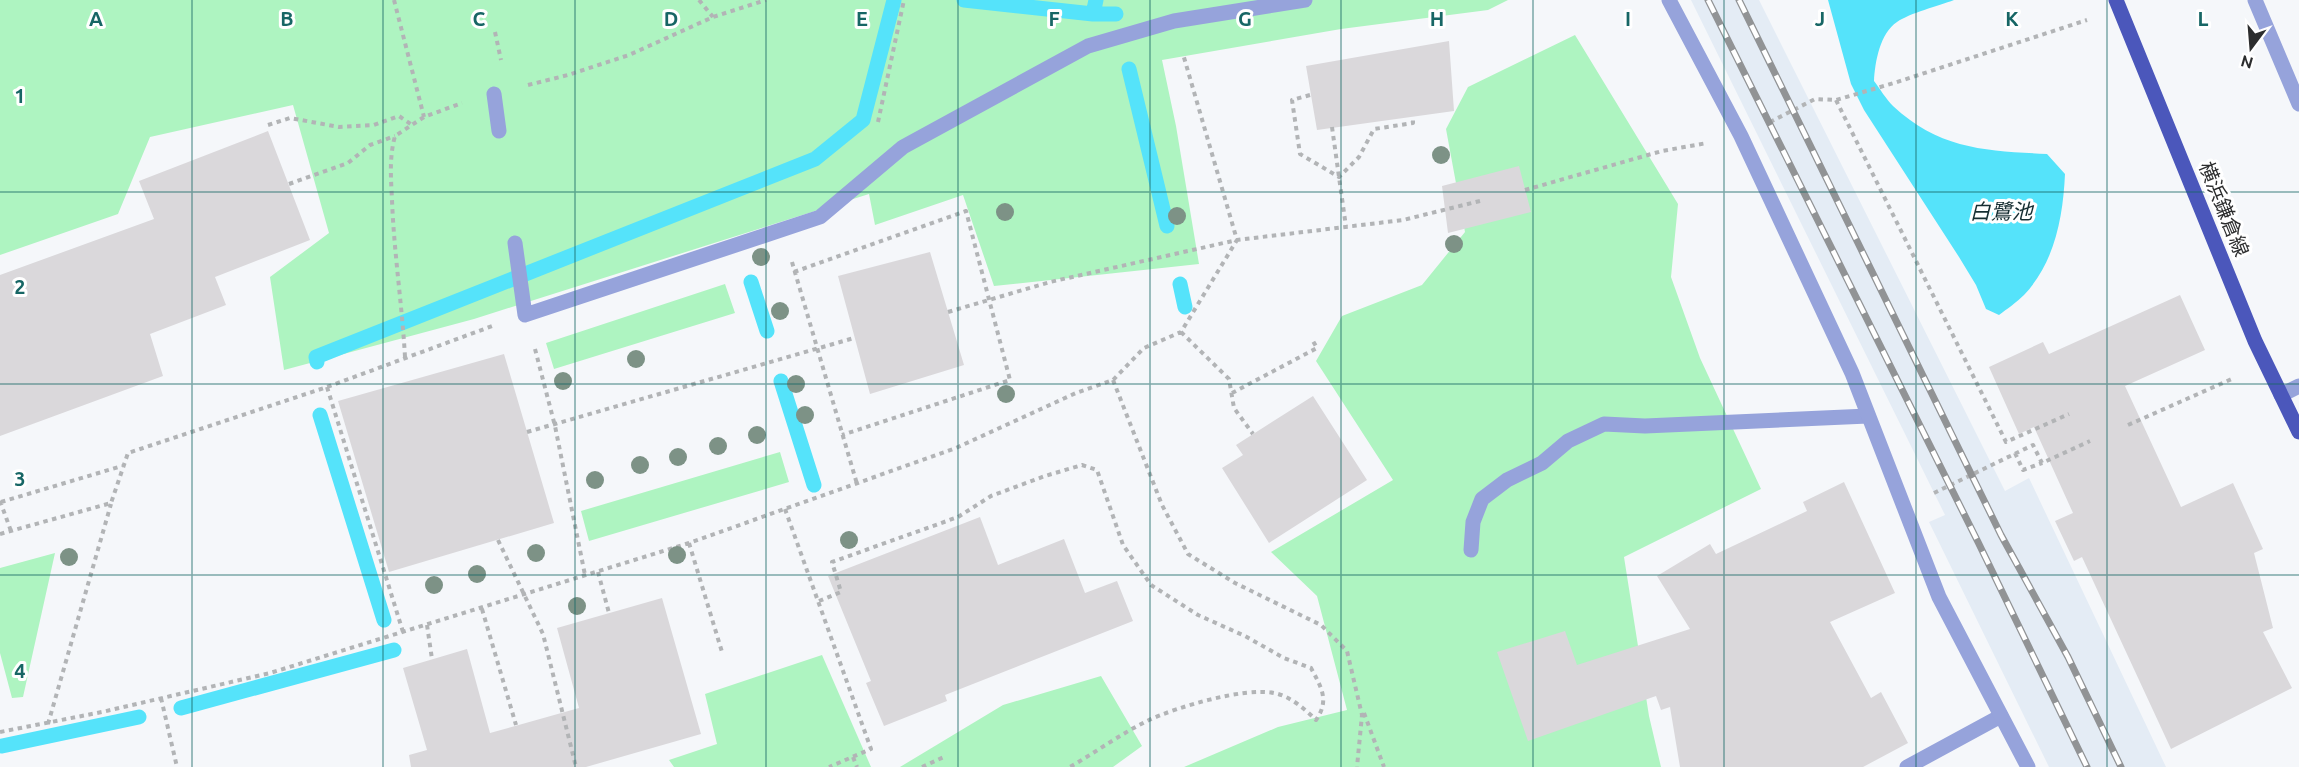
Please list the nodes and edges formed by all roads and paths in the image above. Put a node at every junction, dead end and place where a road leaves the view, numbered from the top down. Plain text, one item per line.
1 (394, 0) edge
2 (699, 0) edge
3 (904, 0) edge
4 (1305, 0) edge
5 (1669, 0) edge
6 (2116, 0) edge
7 (2255, 0) edge
8 (713, 17) dead end
9 (2095, 17) dead end
10 (1174, 21) junction
11 (495, 32) dead end
12 (502, 65) dead end
13 (494, 94) dead end
14 (1310, 95) dead end
15 (1836, 100) junction
16 (2299, 104) edge
17 (1413, 116) dead end
18 (424, 117) dead end
19 (268, 125) dead end
20 (412, 125) dead end
21 (1332, 127) dead end
22 (873, 130) dead end
23 (499, 131) dead end
24 (395, 136) dead end
25 (1741, 136) junction
26 (1339, 177) junction
27 (289, 184) dead end
28 (1525, 190) dead end
29 (1484, 200) dead end
30 (1346, 227) junction
31 (783, 229) junction
32 (1237, 240) junction
33 (515, 243) dead end
34 (794, 272) junction
35 (989, 300) junction
36 (948, 312) dead end
37 (403, 314) dead end
38 (525, 315) junction
39 (1181, 332) junction
40 (854, 338) dead end
41 (1313, 341) dead end
42 (817, 350) junction
43 (405, 357) junction
44 (2234, 378) dead end
45 (1113, 380) junction
46 (327, 387) junction
47 (2299, 387) edge
48 (1232, 393) junction
49 (2281, 395) junction
50 (2069, 414) dead end
51 (1868, 416) junction
52 (2128, 425) dead end
53 (555, 426) junction
54 (527, 432) dead end
55 (2299, 432) edge
56 (1253, 434) dead end
57 (842, 435) junction
58 (2090, 441) dead end
59 (2015, 453) junction
60 (2042, 463) junction
61 (123, 466) junction
62 (856, 484) junction
63 (0, 501) edge
64 (111, 503) junction
65 (1904, 507) junction
66 (785, 509) junction
67 (11, 531) junction
68 (0, 534) edge
69 (498, 540) dead end
70 (689, 543) junction
71 (1471, 550) dead end
72 (598, 572) junction
73 (585, 575) junction
74 (526, 594) junction
75 (819, 601) junction
76 (482, 609) junction
77 (609, 613) dead end
78 (426, 625) junction
79 (403, 632) junction
80 (722, 652) dead end
81 (432, 659) dead end
82 (161, 698) junction
83 (1359, 698) junction
84 (2001, 716) junction
85 (48, 724) junction
86 (516, 725) dead end
87 (0, 732) edge
88 (853, 757) junction
89 (944, 757) dead end
90 (177, 767) edge
91 (576, 767) edge
92 (829, 767) edge
93 (857, 767) edge
94 (922, 767) edge
95 (1070, 767) edge
96 (1357, 767) edge
97 (1384, 767) edge
98 (1906, 767) edge
99 (2028, 767) edge

1 - 18 path
2 - 8 path
3 - 22 path
4 - 10 street
5 - 25 street
6 - 49 main road, 横浜鎌倉線
7 - 16 street
9 - 15 path
10 - 31 street
10 - 32 path
11 - 12 path
13 - 23 street
14 - 26 path
15 - 25 path
15 - 50 path
17 - 26 path
19 - 20 path
21 - 26 path
24 - 27 path
25 - 28 path
25 - 51 street
26 - 30 path
29 - 30 path
30 - 32 path
31 - 34 path
31 - 38 street
32 - 35 path
32 - 39 path
33 - 38 street
34 - 35 path
34 - 42 path
35 - 36 path
35 - 57 path
37 - 43 path
38 - 43 path
38 - 53 path
39 - 45 path
39 - 48 path
40 - 42 path
41 - 48 path
42 - 53 path
42 - 57 path
43 - 46 path
44 - 52 path
45 - 62 path
45 - 83 path
46 - 61 path
46 - 79 path
47 - 49 street
48 - 56 path
49 - 55 main road, 横浜鎌倉線
51 - 65 street
51 - 71 street
53 - 54 path
53 - 73 path
57 - 62 path
58 - 60 path
59 - 60 path
59 - 60 path
59 - 65 path
61 - 63 path
61 - 64 path
62 - 66 path
63 - 67 path
64 - 67 path
64 - 85 path
65 - 84 street
66 - 70 path
66 - 75 path
67 - 68 path
69 - 74 path
70 - 72 path
70 - 80 path
72 - 73 path
72 - 77 path
73 - 74 path
74 - 76 path
74 - 91 path
75 - 88 path
75 - 95 path
76 - 78 path
76 - 86 path
78 - 79 path
78 - 81 path
79 - 82 path
82 - 85 path
82 - 90 path
83 - 96 path
83 - 97 path
84 - 98 street
84 - 99 street
85 - 87 path
88 - 92 path
88 - 93 path
89 - 94 path

